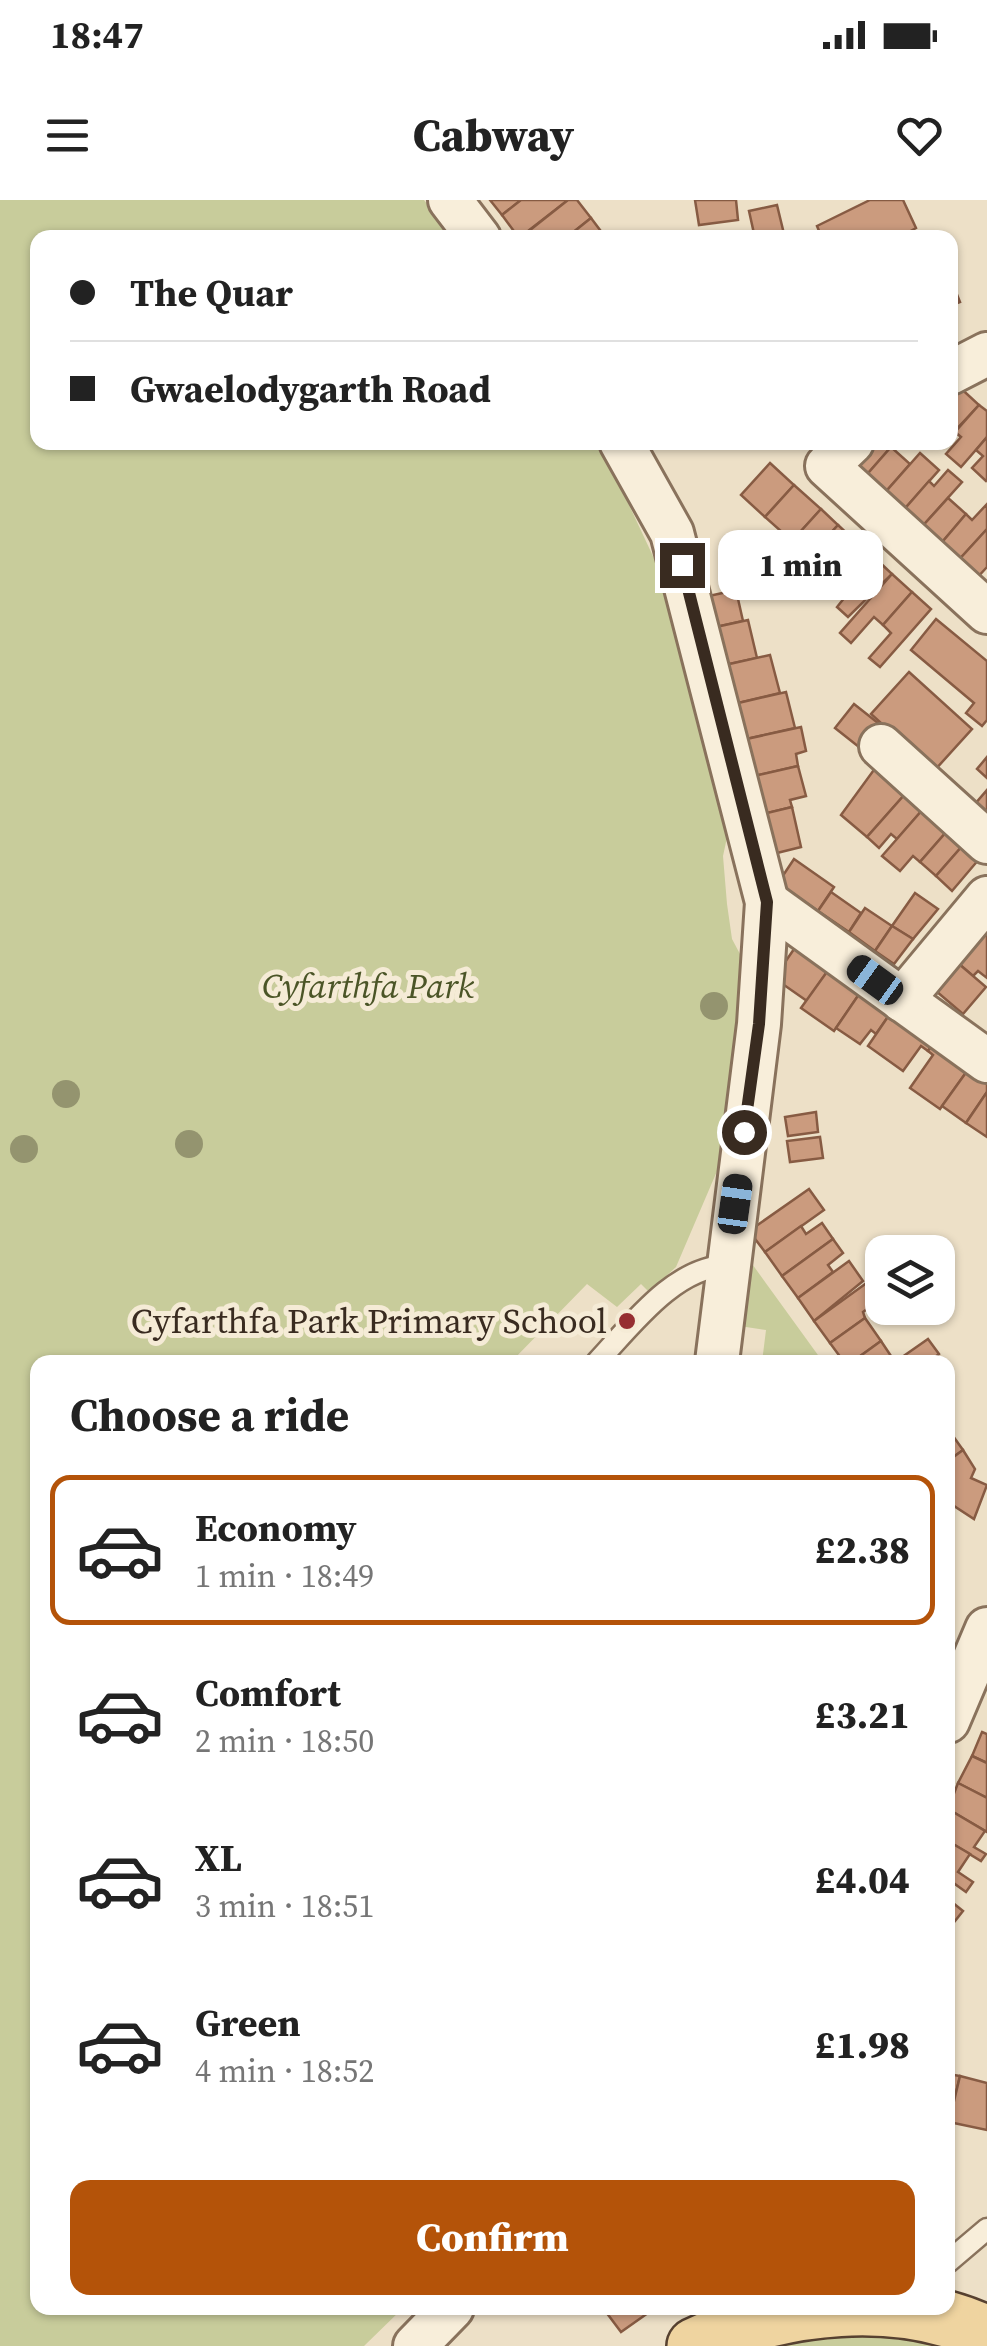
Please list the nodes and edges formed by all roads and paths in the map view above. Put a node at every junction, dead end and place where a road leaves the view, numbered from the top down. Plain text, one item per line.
1 (450, 200) edge
2 (473, 230) edge
3 (987, 354) edge
4 (958, 369) edge
5 (626, 450) edge
6 (844, 450) edge
7 (987, 612) edge
8 (881, 746) dead end
9 (987, 842) edge
10 (987, 898) edge
11 (767, 902) junction
12 (902, 1000) junction
13 (987, 1061) edge
14 (727, 1266) junction
15 (603, 1355) edge
16 (718, 1355) edge
17 (987, 1628) edge
18 (955, 1704) edge
19 (987, 2228) edge
20 (955, 2256) edge
21 (445, 2315) edge
22 (795, 2315) edge
23 (930, 2315) edge
24 (987, 2334) edge
25 (414, 2346) edge
26 (695, 2346) edge

1 - 2 street
3 - 4 street
5 - 11 street
6 - 7 street
8 - 9 street
10 - 12 street
11 - 12 street
11 - 14 street
12 - 13 street
14 - 15 lane
14 - 16 street
17 - 18 street
19 - 20 lane
21 - 25 street
22 - 26 main road
23 - 24 main road

